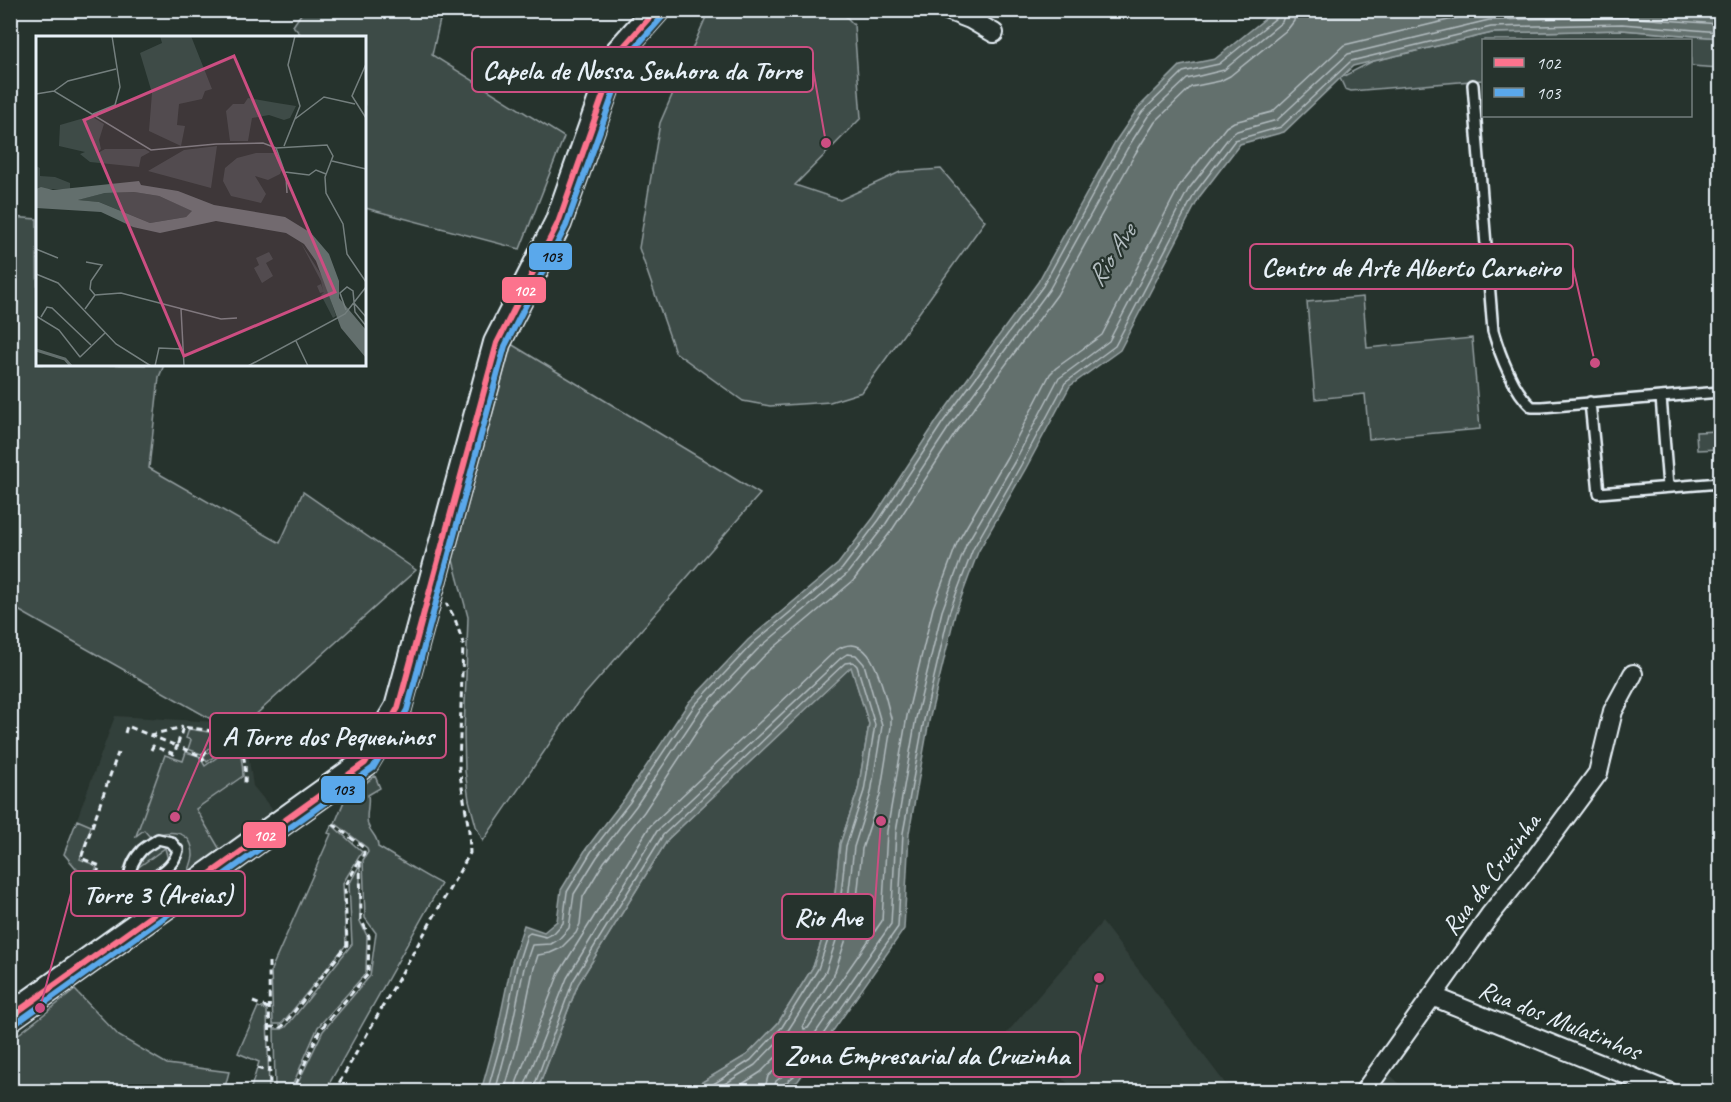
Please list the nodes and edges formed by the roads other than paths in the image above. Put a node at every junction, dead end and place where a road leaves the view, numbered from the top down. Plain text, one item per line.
1 (656, 10) edge
2 (947, 10) edge
3 (994, 33) dead end
4 (1473, 85) dead end
5 (1720, 392) edge
6 (1661, 397) junction
7 (1590, 402) junction
8 (1720, 483) edge
9 (1668, 487) junction
10 (1633, 674) dead end
11 (140, 912) junction
12 (1432, 996) junction
13 (10, 1017) edge
14 (1364, 1092) edge
15 (1669, 1092) edge

1 - 11 street
2 - 3 street
4 - 7 lane
5 - 6 lane
6 - 7 lane
6 - 9 lane
7 - 9 lane
8 - 9 lane
10 - 12 street, Rua da Cruzinha
11 - 11 lane
11 - 13 street
12 - 14 street, Rua da Cruzinha
12 - 15 street, Rua dos Mulatinhos

